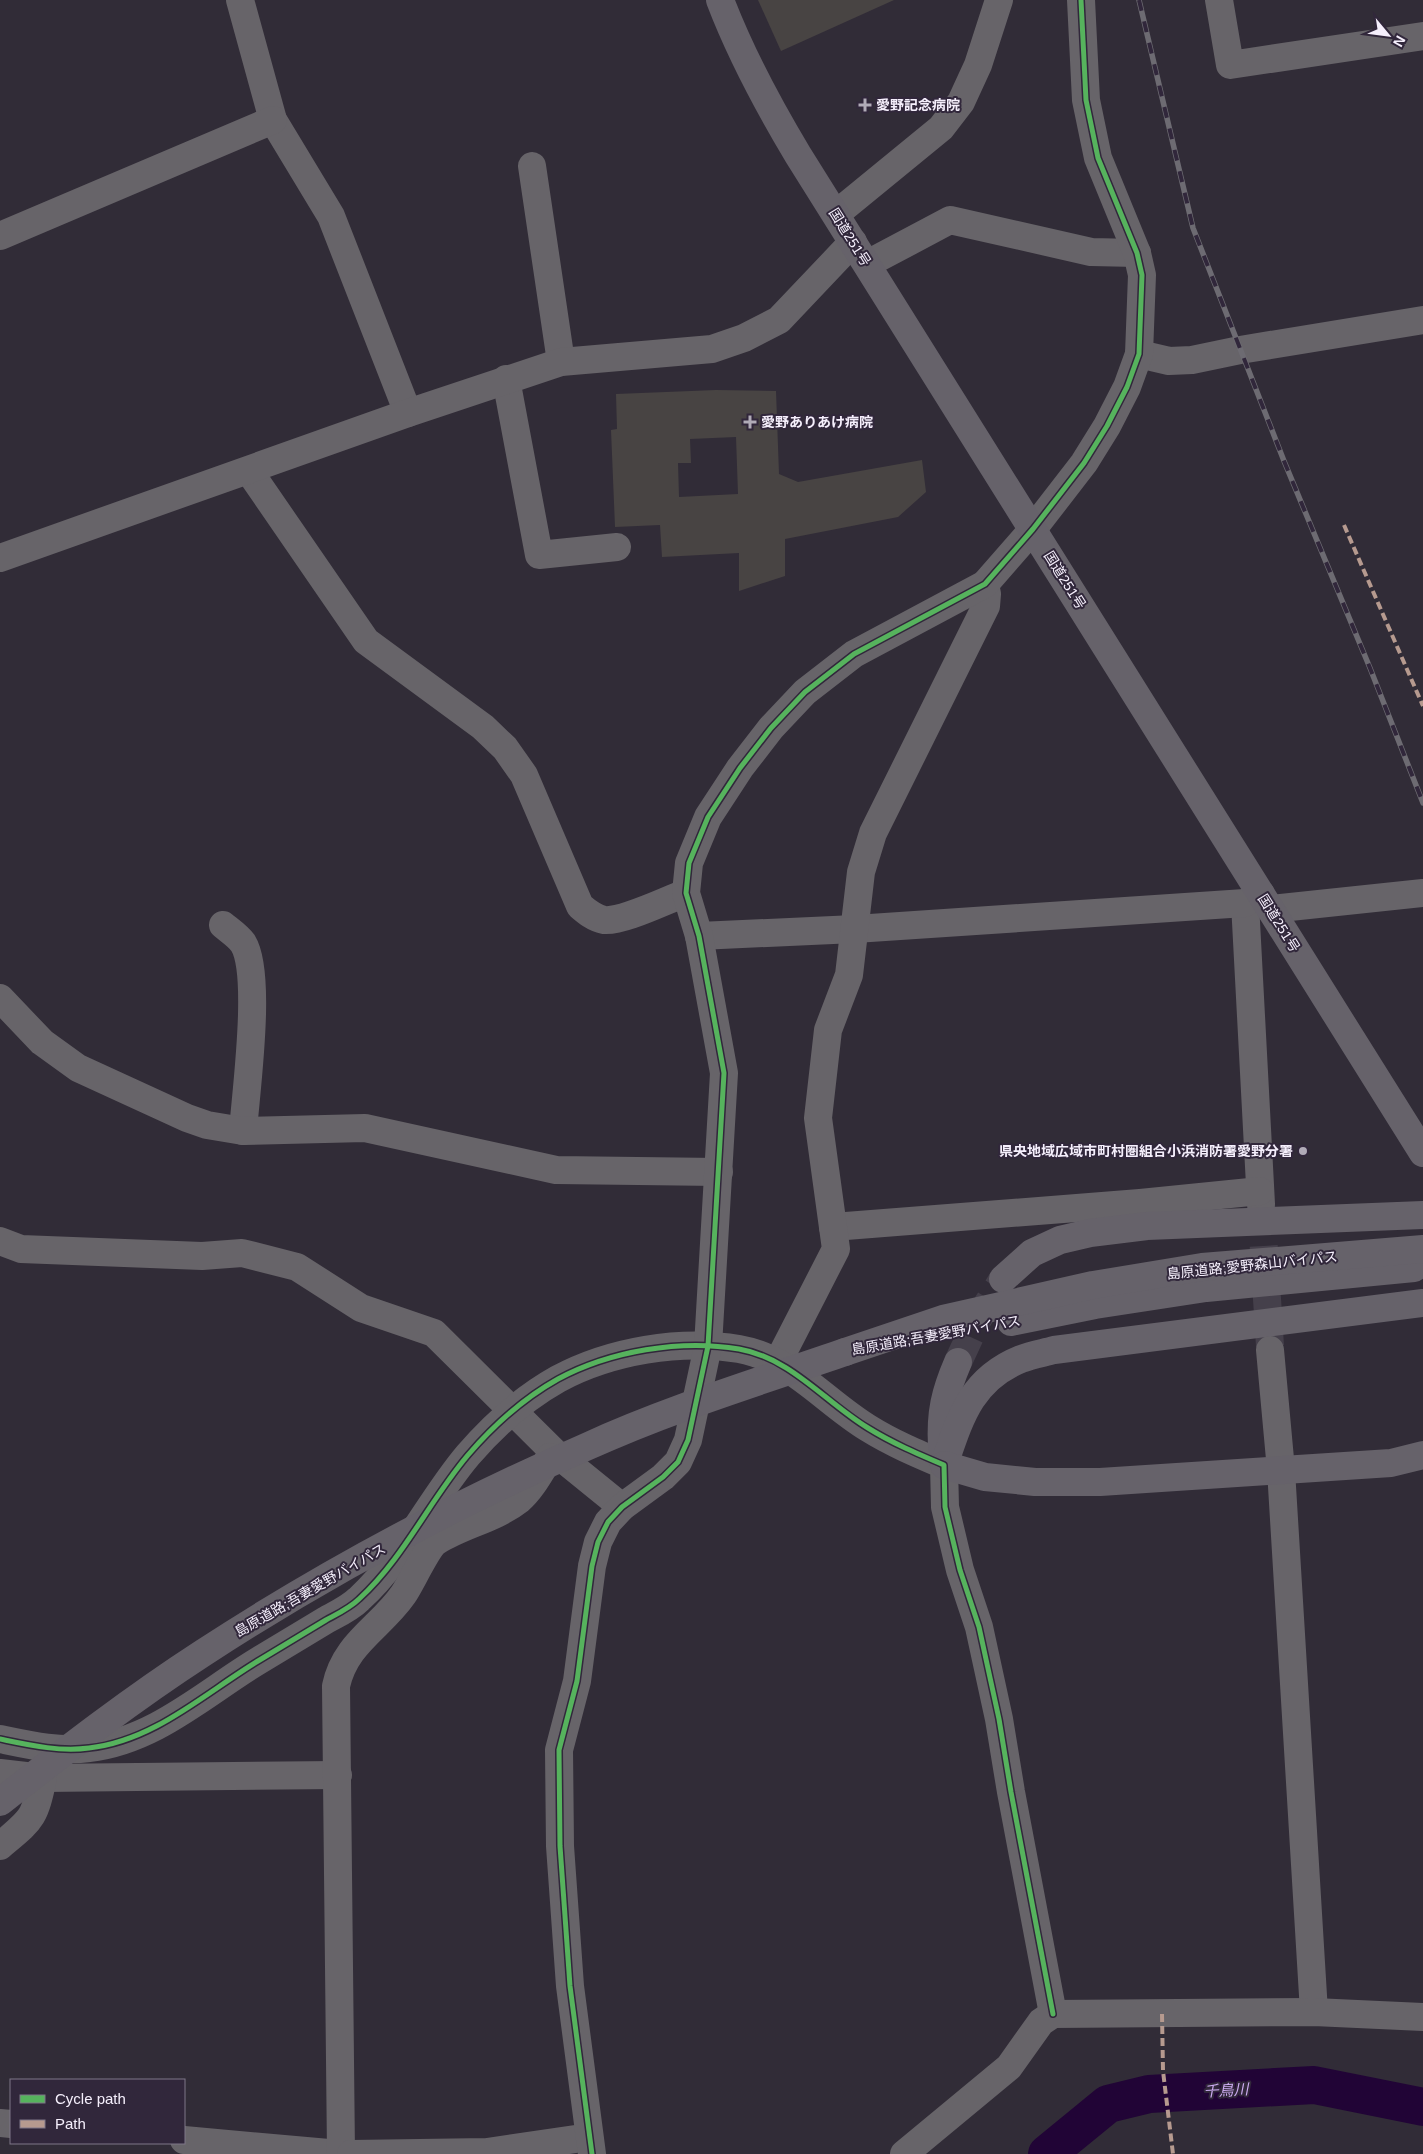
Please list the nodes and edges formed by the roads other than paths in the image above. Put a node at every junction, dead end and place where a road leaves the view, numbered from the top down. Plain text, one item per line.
1 (240, 0) edge
2 (720, 0) edge
3 (1000, 0) edge
4 (1081, 0) edge
5 (1219, 0) edge
6 (1423, 36) edge
7 (273, 120) junction
8 (532, 166) dead end
9 (836, 214) junction
10 (0, 236) edge
11 (860, 253) junction
12 (1137, 253) junction
13 (1423, 320) edge
14 (1139, 354) junction
15 (561, 362) junction
16 (506, 379) junction
17 (408, 413) junction
18 (249, 471) junction
19 (1033, 529) junction
20 (617, 547) dead end
21 (0, 558) edge
22 (985, 584) junction
23 (686, 892) junction
24 (1423, 893) edge
25 (1259, 902) junction
26 (223, 924) dead end
27 (855, 929) junction
28 (698, 936) junction
29 (0, 998) edge
30 (243, 1131) junction
31 (1423, 1153) edge
32 (719, 1172) junction
33 (1423, 1215) edge
34 (834, 1227) junction
35 (0, 1241) edge
36 (1423, 1249) edge
37 (1423, 1268) edge
38 (1003, 1278) tunnel mouth
39 (1423, 1303) edge
40 (1026, 1309) junction
41 (708, 1346) junction
42 (1270, 1350) tunnel mouth
43 (778, 1362) junction
44 (958, 1362) tunnel mouth
45 (512, 1410) junction
46 (553, 1451) junction
47 (1423, 1455) edge
48 (944, 1464) junction
49 (1281, 1470) junction
50 (622, 1507) junction
51 (0, 1739) edge
52 (0, 1773) edge
53 (338, 1775) junction
54 (43, 1778) junction
55 (0, 1802) edge
56 (0, 1846) edge
57 (1314, 2012) junction
58 (1053, 2014) junction
59 (1423, 2017) edge
60 (185, 2140) edge
61 (590, 2145) edge
62 (341, 2154) edge
63 (351, 2154) edge
64 (904, 2154) edge

1 - 7 street
2 - 9 highway, 国道251号
3 - 9 street
4 - 12 street
5 - 6 street
7 - 10 street
7 - 17 street
8 - 15 street
9 - 11 highway, 国道251号
11 - 12 street
11 - 15 street
11 - 19 highway, 国道251号
12 - 14 street
13 - 14 street
14 - 19 street
15 - 16 street
16 - 17 street
16 - 20 street
17 - 18 street
18 - 21 street
18 - 23 street
19 - 22 street
19 - 25 highway, 国道251号
22 - 23 street
22 - 27 street
23 - 28 street
24 - 25 street
25 - 27 street
25 - 31 highway, 国道251号
25 - 34 street
26 - 30 street
27 - 28 street
27 - 34 street
28 - 32 street
29 - 30 street
30 - 32 street
32 - 41 street
33 - 38 highway
34 - 43 street
35 - 45 street
36 - 40 highway, 島原道路;愛野森山バイパス
37 - 40 highway, 島原道路;愛野森山バイパス
39 - 48 highway
40 - 55 highway, 島原道路;吾妻愛野バイパス, bridge
41 - 43 street
41 - 45 street
41 - 50 street
42 - 49 street
43 - 48 street
44 - 48 highway
45 - 46 street
45 - 51 street
46 - 50 street
46 - 53 street
47 - 49 highway
48 - 49 highway
48 - 58 street
49 - 57 street
50 - 61 street
52 - 54 street
53 - 54 street
53 - 62 street
54 - 56 street
57 - 58 street
57 - 59 street
58 - 64 street
60 - 62 street
61 - 63 street

